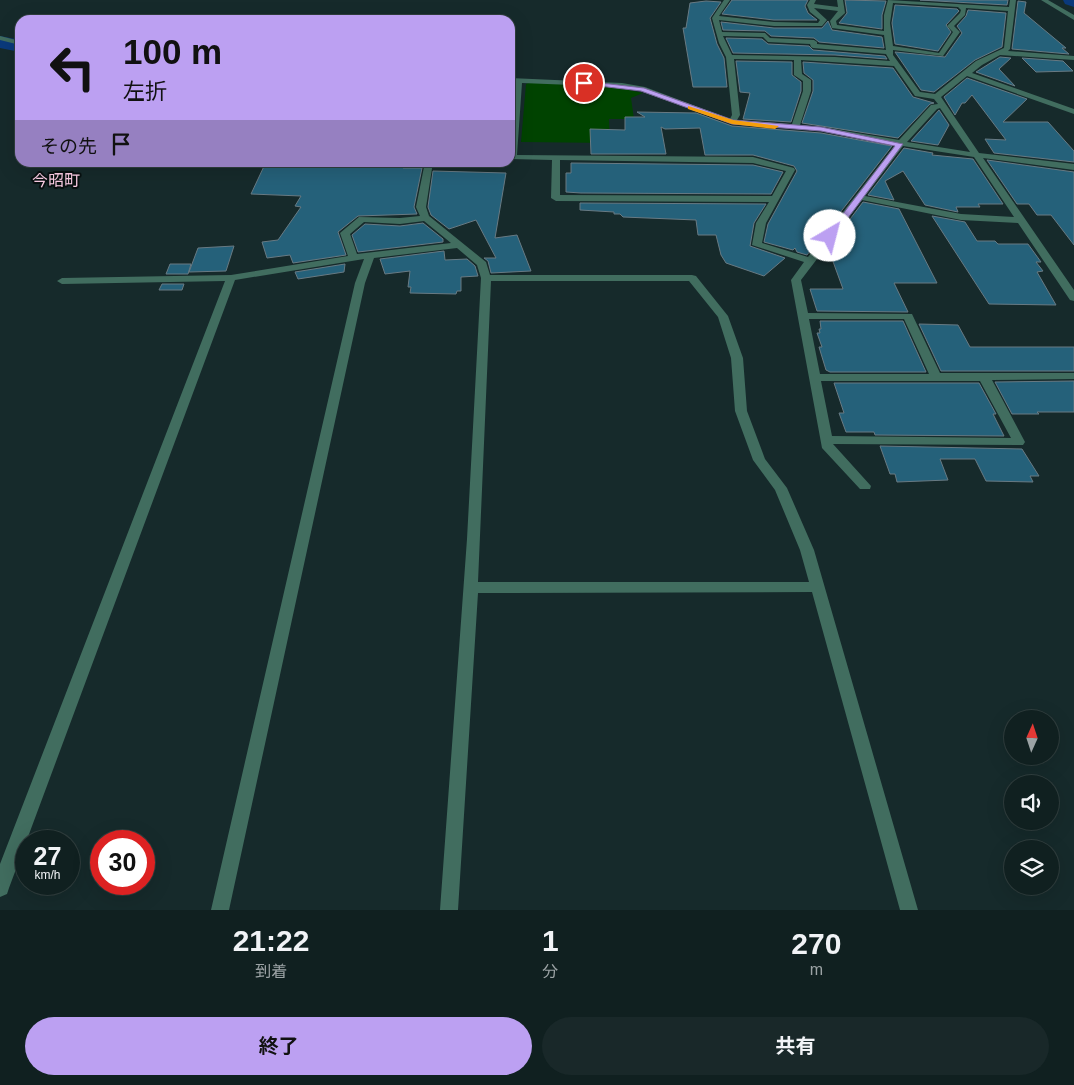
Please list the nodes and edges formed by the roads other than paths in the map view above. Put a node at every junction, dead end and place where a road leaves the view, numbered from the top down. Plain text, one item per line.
1 (727, 0) edge
2 (840, 0) edge
3 (891, 0) edge
4 (1044, 0) edge
5 (812, 3) edge
6 (1013, 4) edge
7 (959, 5) junction
8 (842, 9) junction
9 (715, 18) junction
10 (1074, 18) edge
11 (822, 23) junction
12 (833, 24) junction
13 (887, 33) junction
14 (719, 34) junction
15 (0, 38) edge
16 (15, 42) edge
17 (890, 50) junction
18 (999, 53) junction
19 (730, 57) junction
20 (1074, 58) edge
21 (797, 59) junction
22 (895, 64) junction
23 (966, 73) junction
24 (515, 80) edge
25 (939, 101) junction
26 (1074, 112) edge
27 (732, 122) junction
28 (795, 128) junction
29 (900, 144) junction
30 (975, 155) junction
31 (515, 157) edge
32 (556, 158) junction
33 (428, 167) edge
34 (1074, 167) edge
35 (859, 197) junction
36 (775, 199) junction
37 (427, 218) junction
38 (1020, 220) junction
39 (459, 245) junction
40 (370, 255) junction
41 (353, 258) junction
42 (810, 261) junction
43 (231, 278) junction
44 (486, 278) junction
45 (62, 281) dead end
46 (1074, 298) edge
47 (803, 316) junction
48 (1074, 376) edge
49 (936, 377) junction
50 (984, 377) junction
51 (815, 378) junction
52 (826, 440) junction
53 (864, 486) dead end
54 (817, 587) junction
55 (471, 588) junction
56 (0, 888) edge
57 (220, 910) edge
58 (449, 910) edge
59 (909, 910) edge

1 - 9 street
2 - 8 street
3 - 7 street
3 - 13 street
4 - 10 street
5 - 8 street
5 - 11 street
6 - 7 street
6 - 18 street
7 - 17 street
8 - 12 street
9 - 11 street
9 - 14 street
11 - 12 street
12 - 13 street
13 - 17 street
14 - 17 street
14 - 19 street
15 - 16 street
17 - 22 street
18 - 20 street
18 - 23 street
19 - 21 street
19 - 27 street
21 - 22 street
21 - 28 street
22 - 25 street
23 - 25 street
23 - 26 street
24 - 27 street
25 - 29 street
25 - 30 street
27 - 28 street
28 - 29 street
29 - 30 street
29 - 35 street
30 - 34 street
30 - 38 street
31 - 32 street
32 - 36 street
32 - 36 street
33 - 37 street
35 - 38 street
35 - 42 street
36 - 42 street
37 - 39 street
37 - 41 street
38 - 46 street
39 - 40 street
39 - 44 street
40 - 41 street
40 - 57 street
41 - 43 street
42 - 47 street
43 - 45 street
43 - 56 street
44 - 54 street
44 - 55 street
47 - 49 street
47 - 51 street
48 - 50 street
49 - 50 street
49 - 51 street
50 - 52 street
51 - 52 street
52 - 53 street
54 - 55 street
54 - 59 street
55 - 58 street

